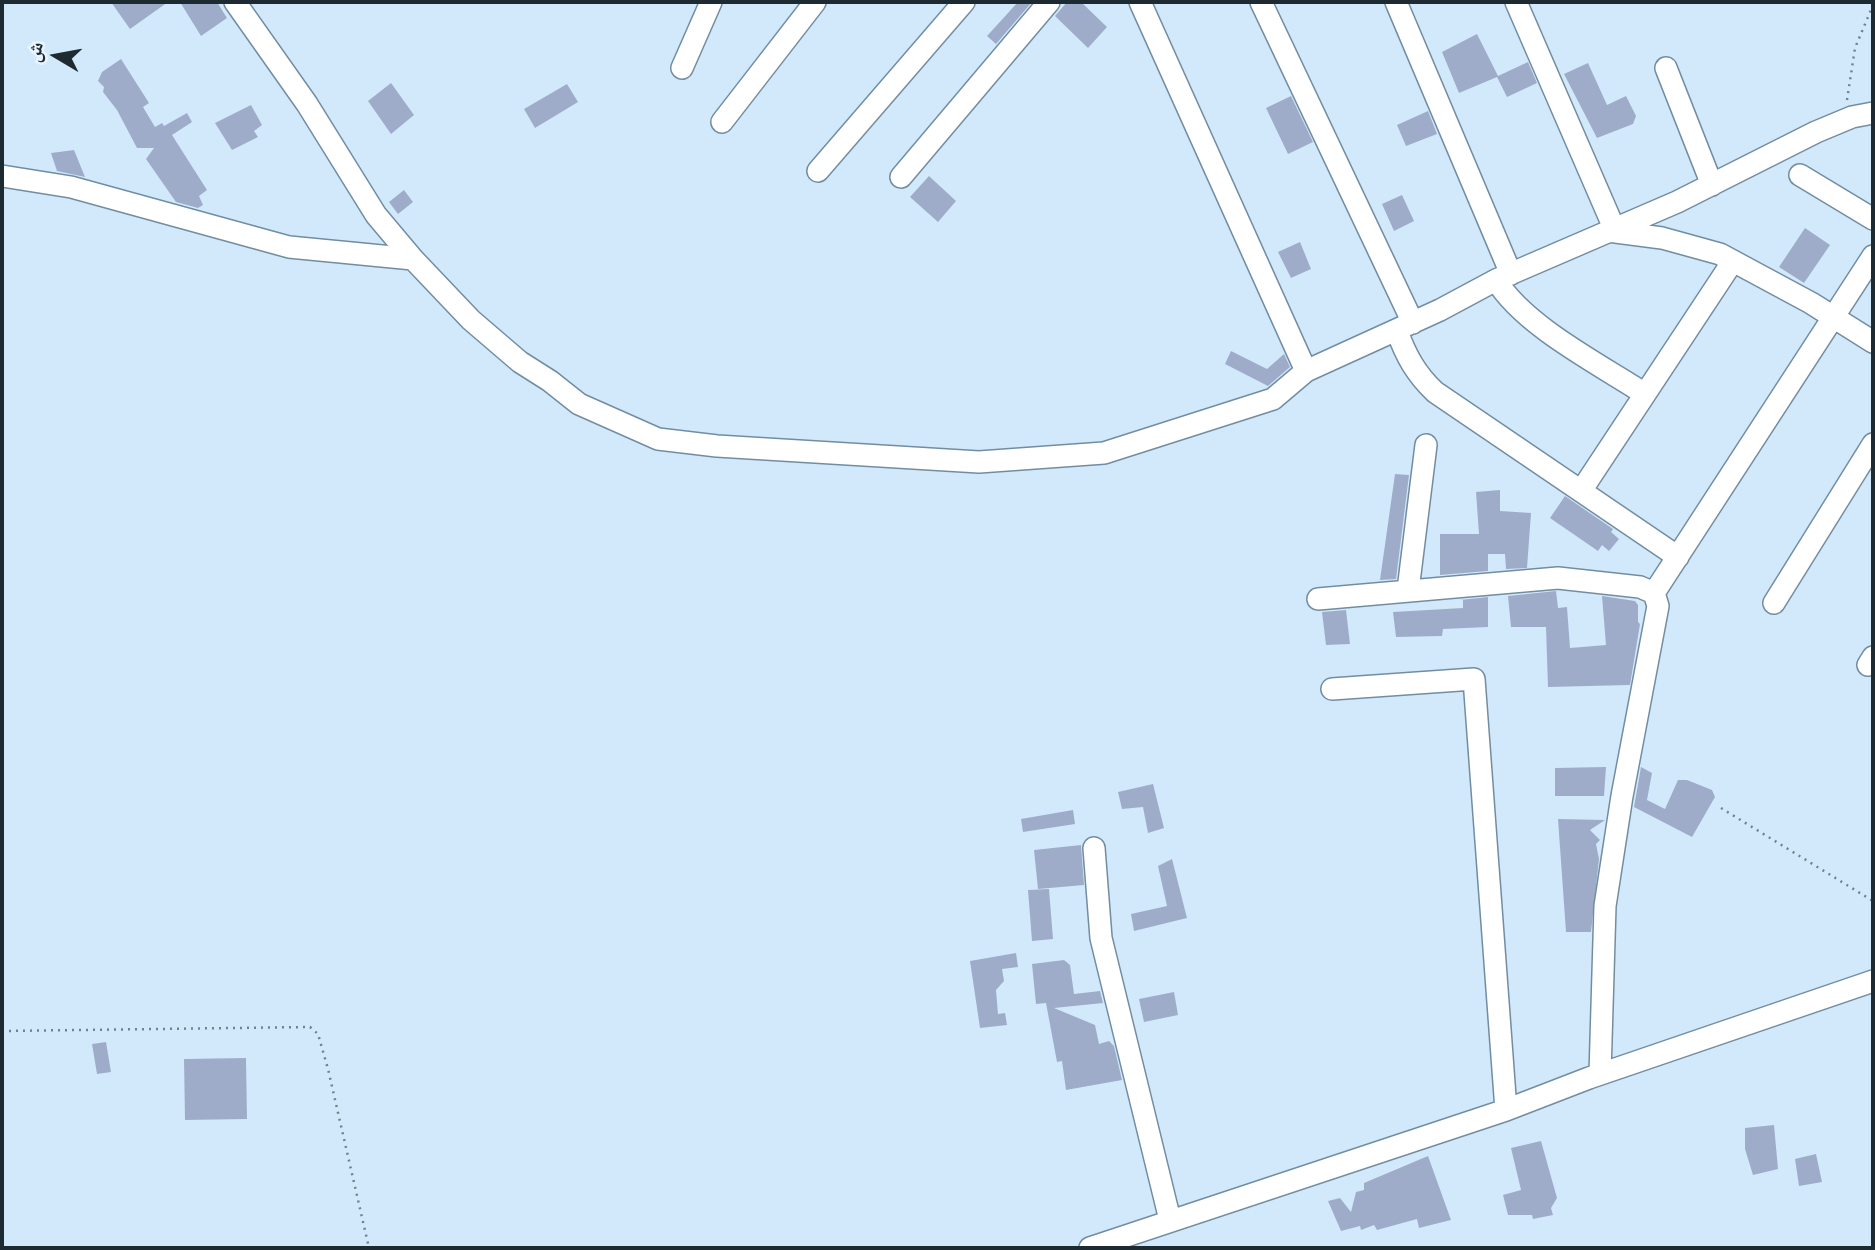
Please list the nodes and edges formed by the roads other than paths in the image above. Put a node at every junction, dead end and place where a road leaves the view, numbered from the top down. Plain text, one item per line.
1 (234, 2) edge
2 (711, 2) edge
3 (815, 2) edge
4 (964, 2) edge
5 (1049, 2) edge
6 (1140, 2) edge
7 (1261, 2) edge
8 (1396, 2) edge
9 (1516, 2) edge
10 (682, 68) dead end
11 (1665, 68) dead end
12 (1873, 113) edge
13 (722, 122) dead end
14 (818, 171) dead end
15 (1800, 174) dead end
16 (2, 176) edge
17 (901, 177) dead end
18 (1712, 185) junction
19 (1873, 219) edge
20 (1611, 229) junction
21 (1873, 256) edge
22 (413, 259) junction
23 (1733, 261) junction
24 (1504, 277) junction
25 (1833, 317) junction
26 (1405, 327) junction
27 (1873, 342) edge
28 (1306, 371) junction
29 (1645, 394) junction
30 (1873, 444) edge
31 (1426, 445) dead end
32 (1581, 491) junction
33 (1678, 557) junction
34 (1408, 590) junction
35 (1654, 593) junction
36 (1318, 599) dead end
37 (1774, 603) dead end
38 (1332, 690) dead end
39 (1094, 848) dead end
40 (1873, 981) edge
41 (1601, 1074) junction
42 (1506, 1110) junction
43 (1170, 1220) junction
44 (1090, 1248) edge

1 - 22 street
2 - 10 street
3 - 13 street
4 - 14 street
5 - 17 street
6 - 28 street
7 - 26 street
8 - 24 street
9 - 20 street
11 - 18 street
12 - 18 street
15 - 19 street
16 - 22 street
18 - 20 street
20 - 23 street
20 - 24 street
21 - 25 street
22 - 28 street
23 - 25 street
23 - 29 street
24 - 26 street
24 - 29 street
25 - 27 street
25 - 33 street
26 - 28 street
26 - 32 street
29 - 32 street
30 - 37 street
31 - 34 street
32 - 33 street
33 - 35 street
34 - 35 street
34 - 36 street
35 - 41 street
38 - 42 street
39 - 43 street
40 - 41 street
41 - 42 street
42 - 43 street
43 - 44 street

